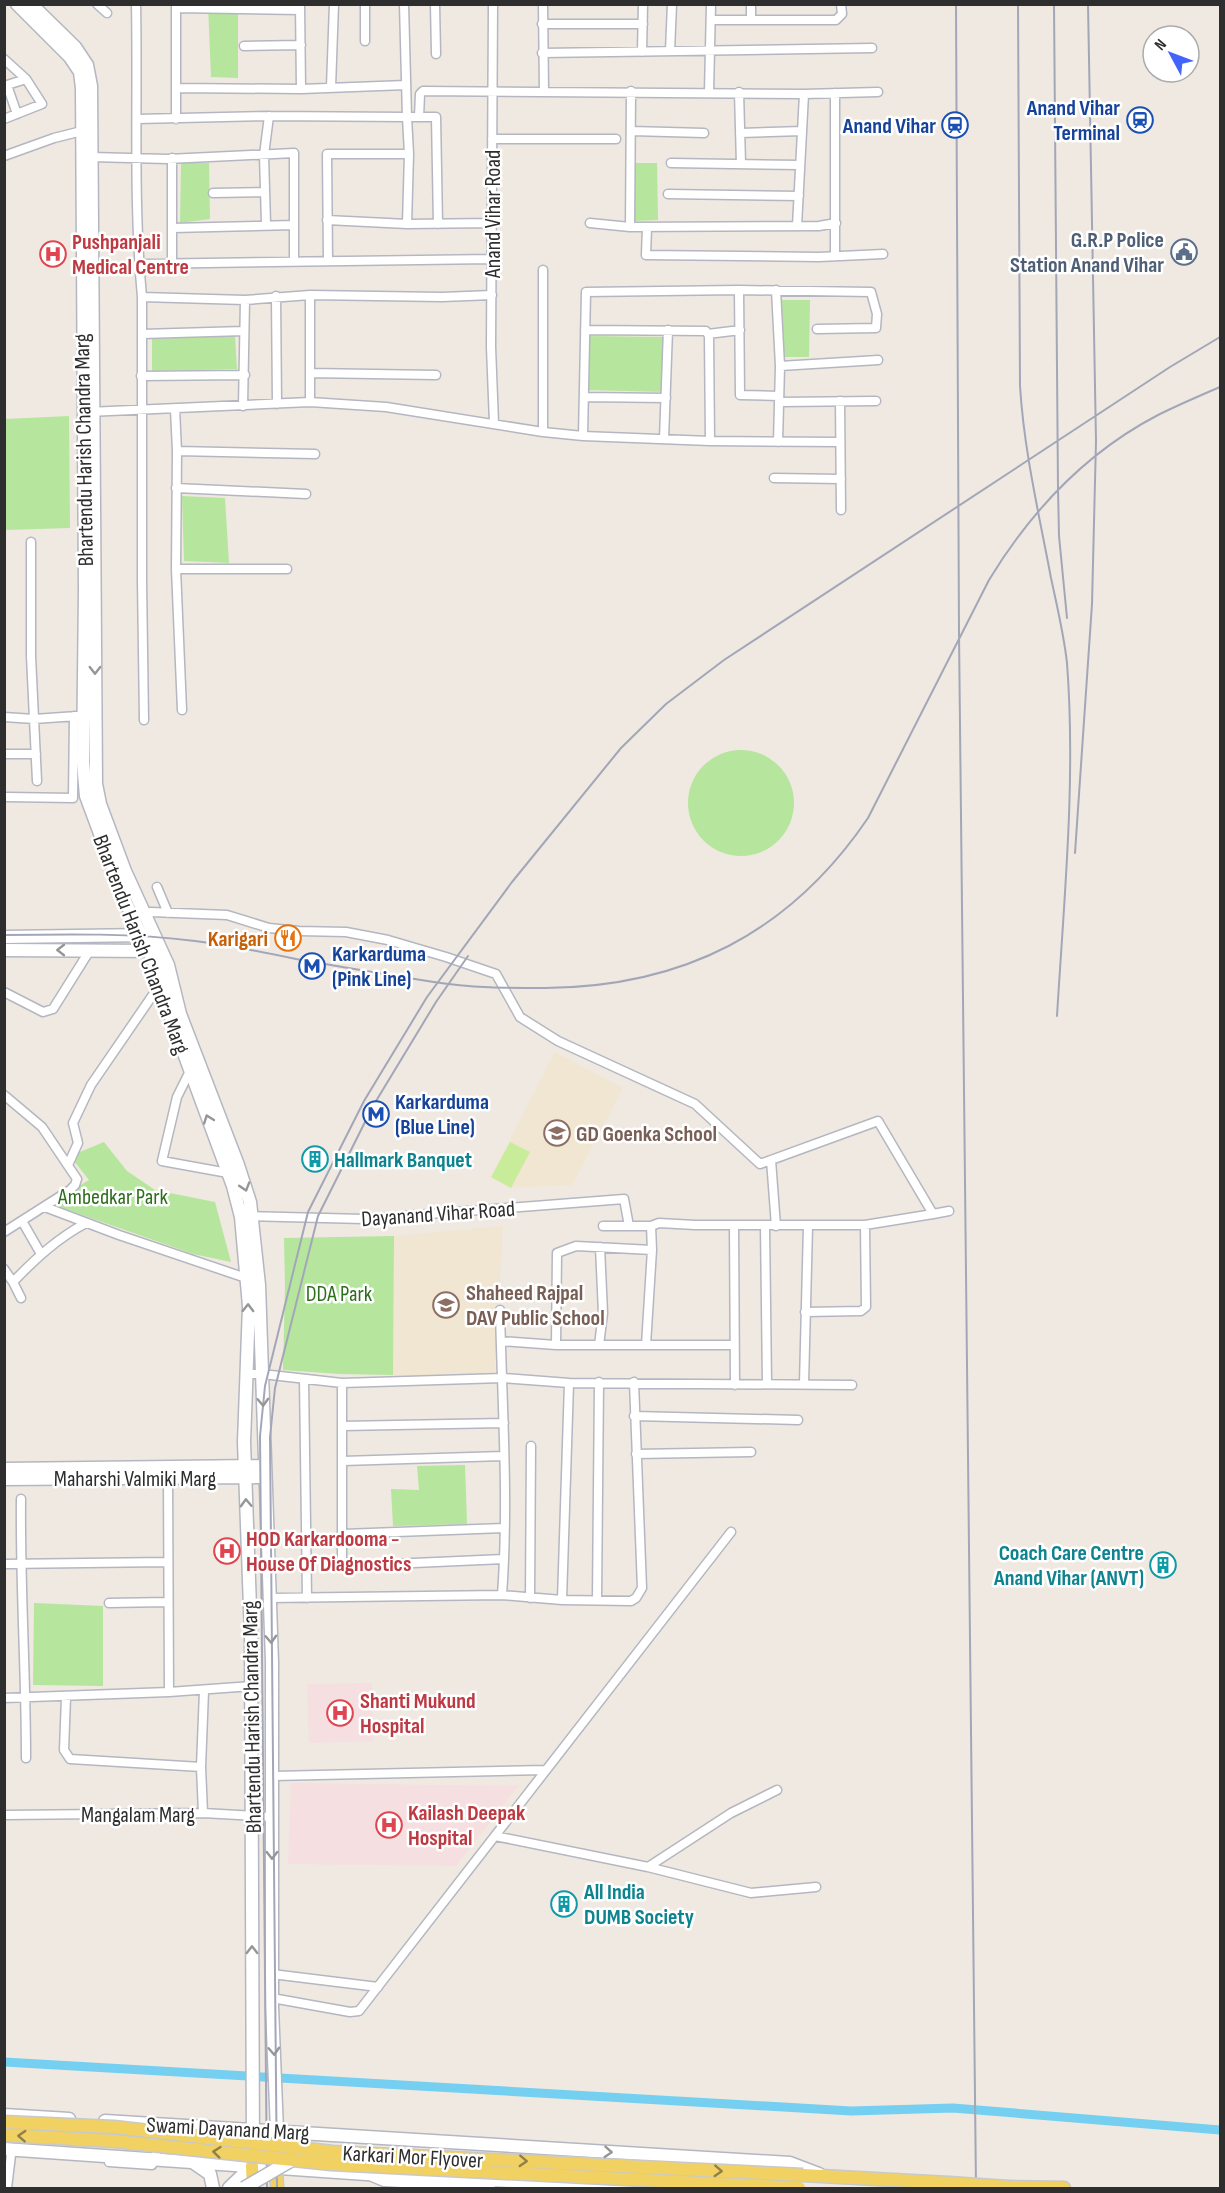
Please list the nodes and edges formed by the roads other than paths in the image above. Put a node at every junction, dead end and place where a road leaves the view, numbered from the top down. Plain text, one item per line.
1 (16, 4) edge
2 (97, 4) edge
3 (136, 4) edge
4 (334, 4) edge
5 (365, 4) edge
6 (404, 4) edge
7 (435, 4) edge
8 (493, 4) edge
9 (543, 4) edge
10 (643, 4) edge
11 (672, 4) edge
12 (711, 4) edge
13 (751, 4) edge
14 (841, 4) edge
15 (176, 6) edge
16 (31, 7) edge
17 (268, 7) edge
18 (300, 7) edge
19 (107, 14) dead end
20 (711, 20) junction
21 (751, 20) junction
22 (542, 24) junction
23 (643, 24) junction
24 (365, 41) dead end
25 (301, 45) junction
26 (244, 46) dead end
27 (872, 48) dead end
28 (670, 51) junction
29 (642, 52) junction
30 (710, 52) junction
31 (542, 53) junction
32 (436, 54) dead end
33 (4, 59) edge
34 (26, 79) junction
35 (406, 85) junction
36 (6, 86) edge
37 (332, 87) junction
38 (176, 88) junction
39 (301, 89) junction
40 (631, 91) junction
41 (493, 92) junction
42 (544, 92) junction
43 (709, 92) junction
44 (739, 92) junction
45 (878, 92) dead end
46 (835, 93) junction
47 (804, 94) junction
48 (16, 114) junction
49 (268, 116) junction
50 (407, 117) junction
51 (419, 117) junction
52 (4, 119) edge
53 (137, 119) junction
54 (176, 119) junction
55 (82, 130) junction
56 (631, 131) junction
57 (802, 131) junction
58 (704, 133) dead end
59 (740, 133) junction
60 (492, 139) junction
61 (616, 140) dead end
62 (409, 154) junction
63 (264, 155) junction
64 (4, 156) edge
65 (91, 157) junction
66 (172, 158) junction
67 (136, 159) junction
68 (671, 163) dead end
69 (741, 164) junction
70 (800, 165) junction
71 (264, 192) junction
72 (213, 193) dead end
73 (668, 195) dead end
74 (798, 196) junction
75 (327, 220) junction
76 (493, 223) junction
77 (590, 223) dead end
78 (836, 223) junction
79 (266, 224) junction
80 (407, 224) junction
81 (438, 224) junction
82 (294, 225) junction
83 (797, 226) junction
84 (630, 227) junction
85 (648, 227) junction
86 (172, 228) junction
87 (883, 254) dead end
88 (835, 256) junction
89 (492, 259) junction
90 (328, 260) junction
91 (294, 261) junction
92 (172, 263) junction
93 (139, 264) junction
94 (543, 270) dead end
95 (739, 290) junction
96 (776, 290) junction
97 (310, 295) junction
98 (276, 296) junction
99 (492, 296) junction
100 (142, 297) junction
101 (245, 300) junction
102 (817, 329) dead end
103 (585, 330) junction
104 (668, 330) junction
105 (740, 330) junction
106 (244, 331) junction
107 (142, 334) junction
108 (708, 334) junction
109 (878, 360) dead end
110 (780, 366) junction
111 (310, 373) junction
112 (245, 375) junction
113 (436, 375) dead end
114 (141, 376) junction
115 (585, 397) junction
116 (666, 398) junction
117 (779, 399) junction
118 (840, 401) junction
119 (876, 401) dead end
120 (310, 402) junction
121 (277, 404) junction
122 (243, 406) junction
123 (175, 409) junction
124 (141, 411) junction
125 (88, 412) junction
126 (494, 423) junction
127 (543, 432) junction
128 (583, 436) junction
129 (664, 439) junction
130 (710, 441) junction
131 (778, 442) junction
132 (840, 442) junction
133 (177, 451) junction
134 (315, 454) dead end
135 (774, 478) dead end
136 (841, 479) junction
137 (176, 488) junction
138 (306, 494) dead end
139 (842, 510) dead end
140 (31, 542) dead end
141 (176, 569) junction
142 (287, 569) dead end
143 (182, 710) dead end
144 (84, 716) junction
145 (4, 717) edge
146 (34, 719) junction
147 (144, 720) dead end
148 (4, 754) edge
149 (36, 754) junction
150 (38, 781) dead end
151 (7, 797) dead end
152 (157, 887) dead end
153 (168, 913) junction
154 (138, 914) junction
155 (154, 935) junction
156 (141, 936) junction
157 (4, 937) edge
158 (4, 950) edge
159 (90, 950) junction
160 (148, 950) junction
161 (161, 951) junction
162 (161, 983) junction
163 (7, 994) edge
164 (4, 1005) edge
165 (190, 1071) junction
166 (4, 1095) edge
167 (771, 1160) junction
168 (68, 1165) junction
169 (228, 1173) junction
170 (45, 1207) junction
171 (950, 1211) dead end
172 (933, 1214) junction
173 (246, 1216) junction
174 (22, 1221) junction
175 (86, 1223) junction
176 (734, 1225) junction
177 (866, 1225) junction
178 (603, 1226) dead end
179 (629, 1226) junction
180 (651, 1226) junction
181 (765, 1226) junction
182 (776, 1226) junction
183 (807, 1226) junction
184 (4, 1232) edge
185 (600, 1247) junction
186 (652, 1250) junction
187 (41, 1254) junction
188 (4, 1269) edge
189 (246, 1278) junction
190 (13, 1282) junction
191 (21, 1298) dead end
192 (500, 1310) dead end
193 (805, 1312) junction
194 (501, 1341) junction
195 (556, 1345) junction
196 (599, 1345) junction
197 (645, 1345) junction
198 (734, 1345) junction
199 (246, 1374) junction
200 (262, 1374) junction
201 (503, 1377) junction
202 (304, 1379) junction
203 (599, 1382) junction
204 (634, 1382) junction
205 (342, 1383) junction
206 (569, 1383) junction
207 (767, 1384) junction
208 (804, 1384) junction
209 (735, 1385) junction
210 (852, 1385) dead end
211 (634, 1416) junction
212 (798, 1420) dead end
213 (504, 1423) junction
214 (342, 1426) junction
215 (531, 1446) dead end
216 (751, 1452) dead end
217 (636, 1454) junction
218 (503, 1456) junction
219 (343, 1461) junction
220 (4, 1469) edge
221 (245, 1471) junction
222 (265, 1472) junction
223 (4, 1479) edge
224 (168, 1479) junction
225 (21, 1499) dead end
226 (504, 1528) junction
227 (731, 1532) dead end
228 (343, 1534) junction
229 (504, 1559) junction
230 (168, 1562) junction
231 (4, 1564) edge
232 (20, 1564) junction
233 (502, 1595) junction
234 (269, 1598) junction
235 (307, 1598) junction
236 (530, 1598) junction
237 (562, 1600) junction
238 (597, 1600) junction
239 (168, 1602) junction
240 (108, 1603) dead end
241 (252, 1686) junction
242 (204, 1691) junction
243 (169, 1692) junction
244 (26, 1697) junction
245 (66, 1697) junction
246 (4, 1698) edge
247 (26, 1758) dead end
248 (201, 1767) junction
249 (546, 1770) junction
250 (273, 1776) junction
251 (777, 1790) dead end
252 (202, 1813) junction
253 (4, 1815) edge
254 (252, 1817) junction
255 (272, 1817) junction
256 (495, 1836) junction
257 (648, 1867) junction
258 (816, 1887) dead end
259 (272, 1974) junction
260 (378, 1987) junction
261 (272, 2002) junction
262 (4, 2115) edge
263 (4, 2122) edge
264 (152, 2123) junction
265 (254, 2129) junction
266 (277, 2130) junction
267 (4, 2135) edge
268 (7, 2153) edge
269 (155, 2159) junction
270 (292, 2160) junction
271 (192, 2162) junction
272 (252, 2166) junction
273 (276, 2167) junction
274 (366, 2174) junction
275 (822, 2175) junction
276 (7, 2188) edge
277 (213, 2188) edge
278 (229, 2188) edge
279 (244, 2188) edge
280 (253, 2188) edge
281 (277, 2188) edge
282 (491, 2188) edge
283 (659, 2188) edge
284 (799, 2188) edge
285 (811, 2188) edge
286 (1064, 2188) edge

1 - 16 main road, Bhartendu Harish Chandra Marg
2 - 19 street
3 - 53 street
4 - 37 street
5 - 24 street
6 - 35 street
7 - 32 street
8 - 41 street, Anand Vihar Road
9 - 22 street
10 - 23 street
11 - 28 street
12 - 20 street
13 - 21 street
14 - 21 street
15 - 17 street
15 - 38 street
16 - 55 main road, Bhartendu Harish Chandra Marg
16 - 65 main road, Bhartendu Harish Chandra Marg
17 - 18 street
18 - 25 street
20 - 21 street
20 - 30 street
22 - 23 street
22 - 31 street
23 - 29 street
25 - 26 street
25 - 39 street
27 - 30 street
28 - 29 street
28 - 30 street
29 - 31 street
30 - 43 street
31 - 42 street
33 - 34 street
34 - 36 street
34 - 48 street
35 - 37 street
35 - 50 street
36 - 48 street
37 - 39 street
38 - 39 street
38 - 54 street
40 - 42 street
40 - 43 street
40 - 56 street
41 - 42 street
41 - 51 street
41 - 60 street, Anand Vihar Road
43 - 44 street
44 - 47 street
44 - 59 street
45 - 46 street
46 - 47 street
46 - 78 street
47 - 57 street
48 - 52 street
49 - 50 street
49 - 54 street
49 - 63 street
50 - 51 street
50 - 62 street
51 - 81 street
53 - 54 street
53 - 67 street
55 - 64 street
55 - 125 main road, Bhartendu Harish Chandra Marg
56 - 58 street
56 - 84 street
57 - 59 street
57 - 70 street
59 - 69 street
60 - 61 street
60 - 76 street, Anand Vihar Road
62 - 75 street
62 - 80 street
63 - 66 street
63 - 71 street
63 - 82 street
65 - 67 street
65 - 125 main road, Bhartendu Harish Chandra Marg
66 - 67 street
66 - 86 street
67 - 93 street
68 - 69 street
69 - 70 street
70 - 74 street
71 - 72 street
71 - 79 street
73 - 74 street
74 - 83 street
75 - 80 street
75 - 90 street
76 - 81 street
76 - 89 street, Anand Vihar Road
77 - 84 street
78 - 83 street
78 - 88 street
79 - 82 street
79 - 86 street
80 - 81 street
82 - 91 street
83 - 85 street
84 - 85 street
85 - 88 street
86 - 92 street
87 - 88 street
89 - 90 street
89 - 99 street, Anand Vihar Road
90 - 91 street
91 - 92 street
92 - 93 street
93 - 100 street
94 - 127 street
95 - 96 street
95 - 103 street
95 - 105 street
96 - 102 street
96 - 110 street
97 - 98 street
97 - 99 street
97 - 111 street
98 - 101 street
98 - 121 street
99 - 126 street, Anand Vihar Road
100 - 101 street
100 - 107 street
101 - 106 street
103 - 104 street
103 - 115 street
104 - 108 street
104 - 116 street
105 - 108 street
105 - 117 street
106 - 107 street
106 - 112 street
107 - 114 street
108 - 130 street
109 - 110 street
110 - 117 street
111 - 113 street
111 - 120 street
112 - 114 street
112 - 122 street
114 - 124 street
115 - 116 street
115 - 128 street
116 - 129 street
117 - 118 street
117 - 131 street
118 - 119 street
118 - 132 street
120 - 121 street
120 - 126 street
121 - 122 street
122 - 123 street
123 - 124 street
123 - 133 street
124 - 125 street
124 - 147 street
125 - 144 main road, Bhartendu Harish Chandra Marg
126 - 127 street
127 - 128 street
128 - 129 street
129 - 130 street
130 - 131 street
131 - 132 street
132 - 136 street
133 - 134 street
133 - 137 street
135 - 136 street
136 - 139 street
137 - 138 street
137 - 141 street
140 - 146 street
141 - 142 street
141 - 143 street
144 - 146 street
144 - 151 street
144 - 154 main road, Bhartendu Harish Chandra Marg
145 - 146 street
146 - 149 street
148 - 149 street
149 - 150 street
152 - 153 street
153 - 154 street
153 - 167 street
154 - 155 main road, Bhartendu Harish Chandra Marg
154 - 156 main road, Bhartendu Harish Chandra Marg
155 - 156 main road
155 - 161 main road, Bhartendu Harish Chandra Marg
156 - 157 main road
156 - 160 main road, Bhartendu Harish Chandra Marg
159 -> 158 main road
159 - 160 main road
159 - 163 street
160 - 161 main road
160 - 162 main road, Bhartendu Harish Chandra Marg
161 -> 173 main road, Bhartendu Harish Chandra Marg
162 - 165 main road, Bhartendu Harish Chandra Marg
162 - 168 street
163 - 164 street
169 -> 165 main road, Bhartendu Harish Chandra Marg
165 - 169 street
166 - 168 street
167 - 172 street
167 - 182 street
168 - 170 street
169 - 173 main road, Bhartendu Harish Chandra Marg
170 - 174 street
170 - 175 street
171 - 172 street
172 - 177 street
173 - 179 street, Dayanand Vihar Road
173 - 189 main road, Bhartendu Harish Chandra Marg
173 - 200 main road, Bhartendu Harish Chandra Marg
174 - 184 street
174 - 187 street
175 - 187 street
175 - 189 street
176 - 180 street
176 - 181 street
176 - 198 street
177 - 183 street
177 - 193 street
178 - 179 street
179 - 180 street
180 - 186 street
181 - 182 street
181 - 207 street
182 - 183 street
183 - 193 street
185 - 186 street
185 - 195 street
185 - 196 street
186 - 197 street
187 - 190 street
188 - 190 street
199 -> 189 main road, Bhartendu Harish Chandra Marg
190 - 191 street
192 - 194 street
193 - 208 street
194 - 195 street
194 - 201 street
195 - 196 street
196 - 197 street
197 - 198 street
198 - 209 street
199 - 200 street
199 - 221 main road, Bhartendu Harish Chandra Marg
200 - 202 street
200 -> 222 main road, Bhartendu Harish Chandra Marg
201 - 205 street
201 - 206 street
201 - 213 street
202 - 205 street
202 - 235 street
203 - 204 street
203 - 206 street
203 - 238 street
204 - 209 street
204 - 211 street
205 - 214 street
206 - 237 street
207 - 208 street
207 - 209 street
208 - 210 street
211 - 212 street
211 - 217 street
213 - 214 street
213 - 218 street
214 - 219 street
215 - 236 street
216 - 217 street
217 - 238 street
218 - 219 street
218 - 226 street
219 - 228 street
220 - 221 main road, Maharshi Valmiki Marg
221 - 222 main road, Maharshi Valmiki Marg
221 - 224 main road, Maharshi Valmiki Marg
241 -> 221 main road, Bhartendu Harish Chandra Marg
222 - 234 main road, Bhartendu Harish Chandra Marg
223 - 224 main road, Maharshi Valmiki Marg
224 - 230 street
225 - 232 street
226 - 228 street
226 - 229 street
227 - 249 street
228 - 229 street
229 - 233 street
230 - 232 street
230 - 239 street
231 - 232 street
232 - 244 street
233 - 235 street
233 - 236 street
234 - 235 street
234 -> 250 main road, Bhartendu Harish Chandra Marg
236 - 237 street
237 - 238 street
239 - 240 street
239 - 243 street
241 - 242 street
241 - 254 main road, Bhartendu Harish Chandra Marg
242 - 243 street
242 - 248 street
243 - 245 street
244 - 245 street
244 - 246 street
244 - 247 street
245 - 248 street
248 - 252 street
249 - 250 street
249 - 256 street
250 - 255 main road, Bhartendu Harish Chandra Marg
251 - 257 street
252 - 253 street, Mangalam Marg
252 - 254 street, Mangalam Marg
254 - 255 street, Mangalam Marg
265 -> 254 main road, Bhartendu Harish Chandra Marg
255 -> 259 main road, Bhartendu Harish Chandra Marg
256 - 257 street
256 - 260 street
257 - 258 street
259 - 260 street
259 - 261 main road, Bhartendu Harish Chandra Marg
260 - 261 street
261 -> 266 main road, Bhartendu Harish Chandra Marg
262 - 264 main road, Swami Dayanand Marg
263 -> 275 main road, Karkari Mor Flyover, bridge
264 - 265 main road, Swami Dayanand Marg
264 - 269 street
265 - 266 main road, Swami Dayanand Marg
265 - 272 main road
266 - 273 main road
266 -> 275 main road, Swami Dayanand Marg
270 -> 267 main road, Karkari Mor Flyover, bridge
268 - 269 main road, Swami Dayanand Marg
268 - 276 street
269 - 271 main road, Swami Dayanand Marg
270 - 279 main road, bridge
270 - 284 main road, Karkari Mor Flyover, bridge
271 - 272 main road, Swami Dayanand Marg
271 - 277 main road
272 - 273 main road, Swami Dayanand Marg
272 - 278 main road
272 - 280 main road
273 - 274 main road, Swami Dayanand Marg
273 - 281 main road
274 - 282 street
274 - 283 main road, Swami Dayanand Marg
275 - 286 main road, bridge
284 - 285 main road, Karkari Mor Flyover

